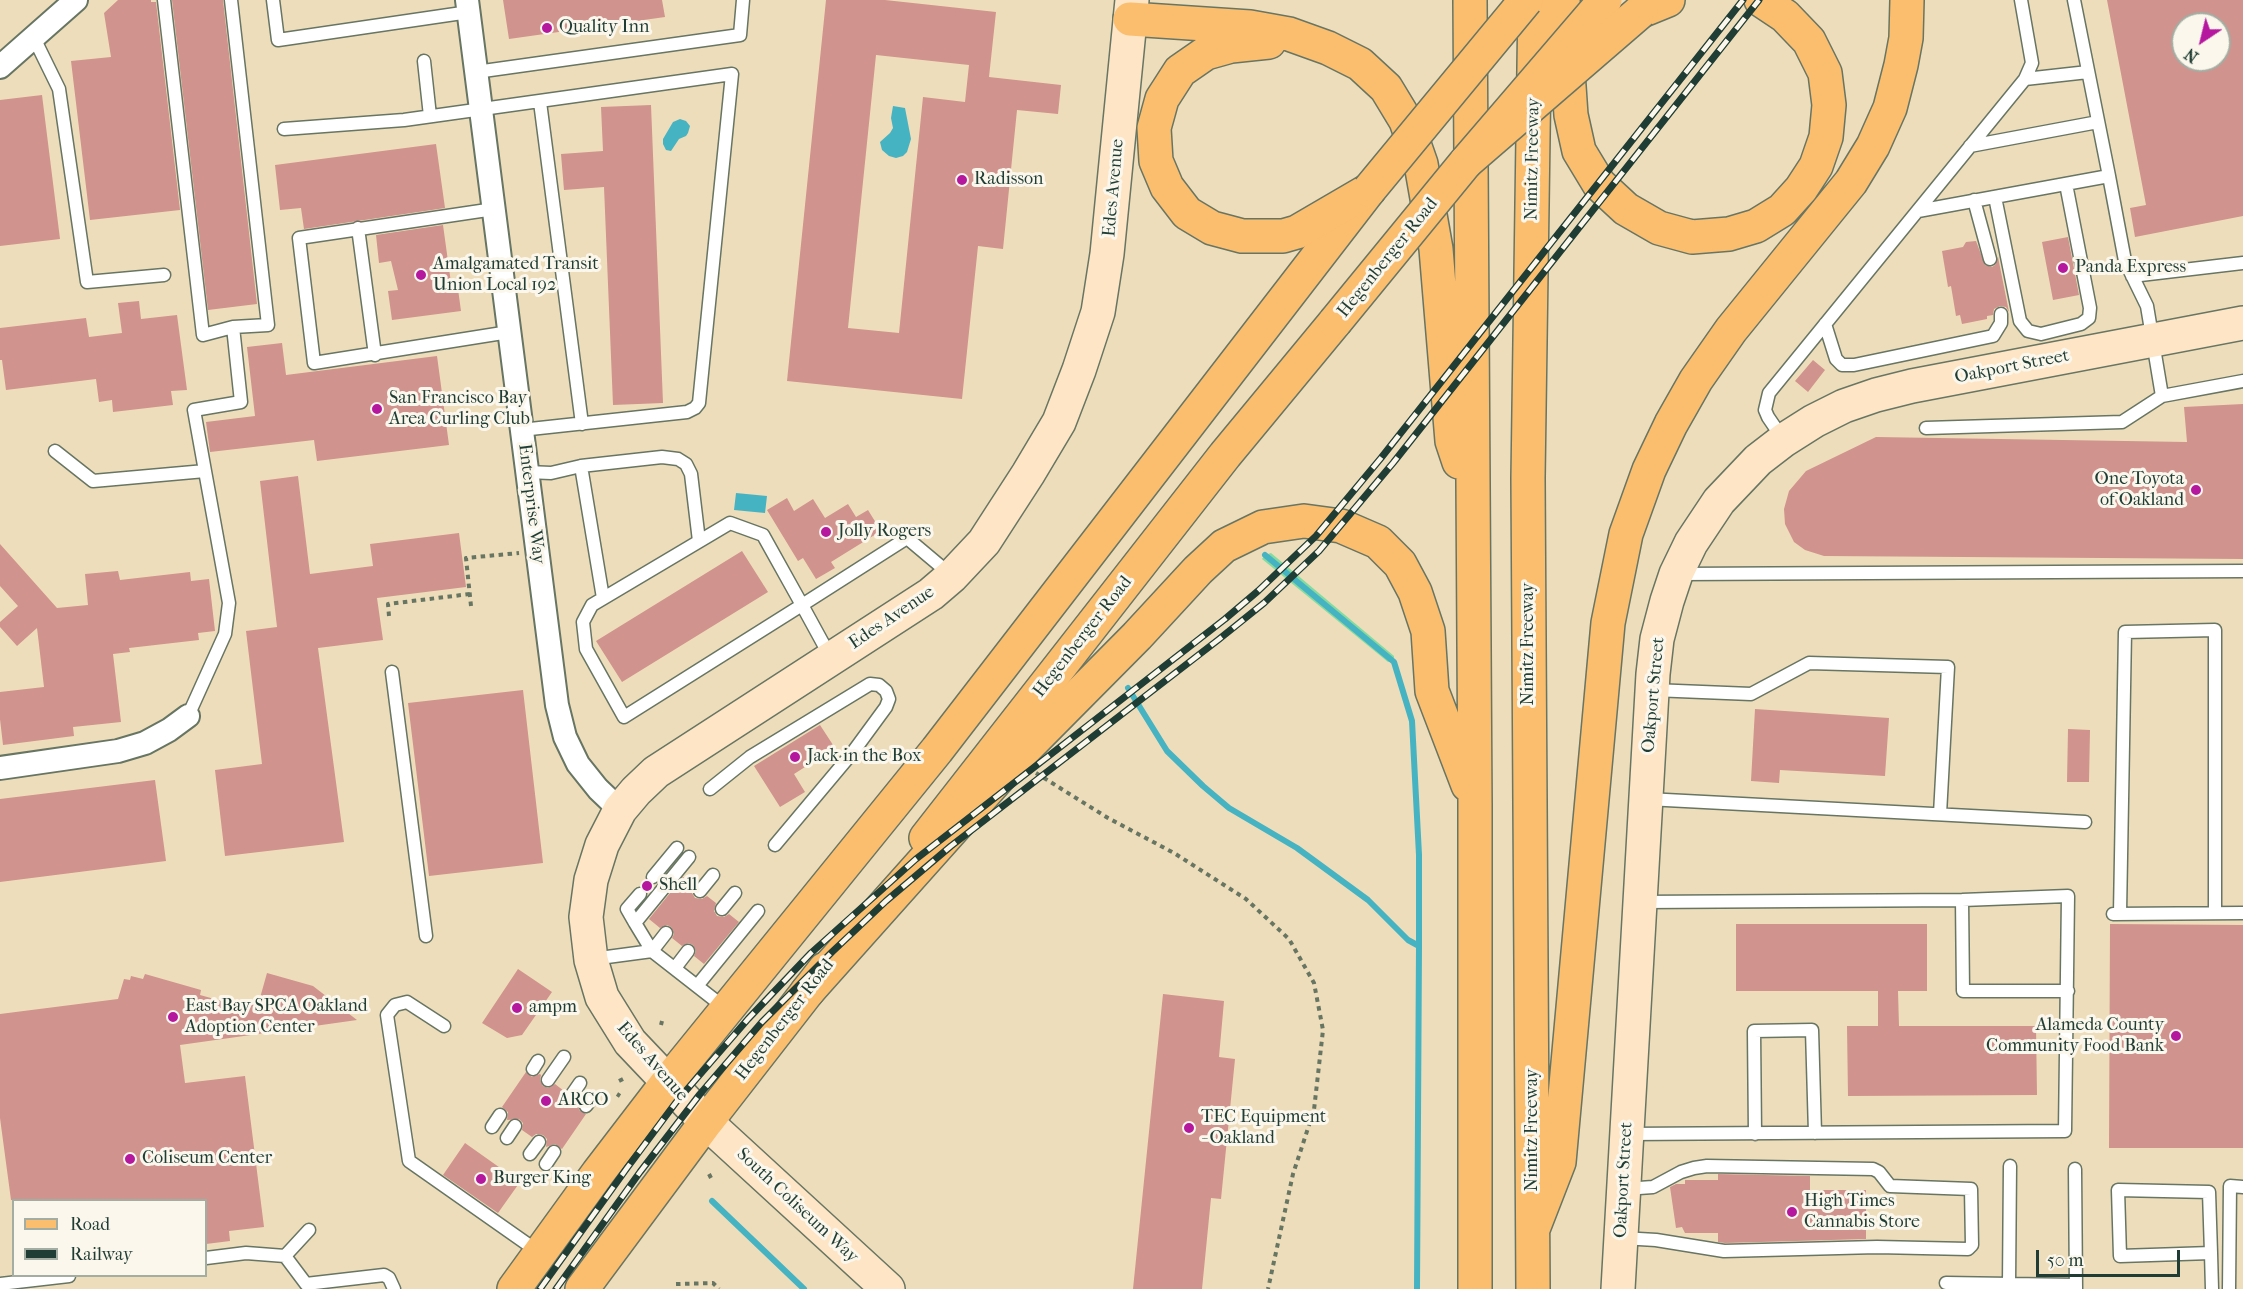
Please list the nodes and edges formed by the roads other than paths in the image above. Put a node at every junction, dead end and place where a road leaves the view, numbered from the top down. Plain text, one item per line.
1 (76, 0) edge
2 (164, 0) edge
3 (231, 0) edge
4 (273, 0) edge
5 (743, 0) edge
6 (1470, 0) edge
7 (1526, 0) edge
8 (1535, 0) edge
9 (1563, 0) edge
10 (1605, 0) edge
11 (1761, 0) edge
12 (1907, 0) edge
13 (2021, 0) edge
14 (2074, 0) edge
15 (1654, 5) edge
16 (468, 6) edge
17 (1131, 10) edge
18 (34, 38) junction
19 (1328, 48) junction
20 (424, 61) dead end
21 (0, 68) edge
22 (476, 72) junction
23 (2088, 72) junction
24 (2025, 79) junction
25 (540, 102) junction
26 (481, 109) junction
27 (430, 116) junction
28 (2098, 122) junction
29 (284, 129) dead end
30 (1970, 146) junction
31 (1466, 162) junction
32 (2109, 176) junction
33 (2066, 184) junction
34 (1369, 190) junction
35 (1995, 197) junction
36 (1974, 200) junction
37 (494, 209) junction
38 (1918, 211) junction
39 (358, 228) junction
40 (1990, 259) dead end
41 (2243, 263) edge
42 (164, 275) dead end
43 (2133, 276) junction
44 (2001, 314) dead end
45 (2243, 323) edge
46 (232, 327) junction
47 (1826, 329) junction
48 (509, 332) junction
49 (2153, 340) junction
50 (375, 355) junction
51 (2243, 381) edge
52 (2162, 396) junction
53 (582, 424) junction
54 (1926, 428) dead end
55 (521, 430) junction
56 (1784, 440) junction
57 (55, 451) dead end
58 (581, 466) junction
59 (205, 471) junction
60 (527, 472) junction
61 (1474, 512) junction
62 (699, 542) junction
63 (2243, 571) edge
64 (1676, 574) junction
65 (952, 576) junction
66 (603, 598) junction
67 (802, 605) junction
68 (831, 659) junction
69 (392, 672) dead end
70 (1652, 690) junction
71 (188, 716) joint
72 (0, 768) edge
73 (710, 789) dead end
74 (1646, 799) junction
75 (1475, 803) junction
76 (620, 810) junction
77 (1940, 814) junction
78 (2085, 822) dead end
79 (775, 845) dead end
80 (677, 848) dead end
81 (689, 857) dead end
82 (712, 875) dead end
83 (653, 877) dead end
84 (700, 891) dead end
85 (735, 893) dead end
86 (640, 894) dead end
87 (1962, 900) junction
88 (1640, 902) junction
89 (722, 909) dead end
90 (758, 911) dead end
91 (2215, 913) junction
92 (2243, 913) edge
93 (635, 923) junction
94 (666, 933) dead end
95 (426, 936) dead end
96 (652, 951) junction
97 (688, 951) dead end
98 (591, 960) junction
99 (675, 968) junction
100 (697, 986) junction
101 (2068, 991) junction
102 (807, 992) junction
103 (726, 1009) junction
104 (444, 1026) dead end
105 (564, 1057) dead end
106 (548, 1080) dead end
107 (580, 1083) dead end
108 (667, 1083) junction
109 (571, 1096) dead end
110 (500, 1116) dead end
111 (706, 1122) junction
112 (515, 1126) dead end
113 (492, 1127) dead end
114 (1815, 1133) junction
115 (1626, 1134) junction
116 (1755, 1134) junction
117 (507, 1138) dead end
118 (539, 1142) dead end
119 (554, 1152) dead end
120 (530, 1154) dead end
121 (546, 1164) dead end
122 (2010, 1166) dead end
123 (2075, 1169) dead end
124 (2243, 1187) edge
125 (1623, 1190) junction
126 (1533, 1229) junction
127 (309, 1230) dead end
128 (1620, 1238) junction
129 (2211, 1253) junction
130 (285, 1256) junction
131 (207, 1258) edge
132 (54, 1277) edge
133 (529, 1277) edge
134 (1946, 1283) dead end
135 (0, 1284) edge
136 (2009, 1284) junction
137 (2076, 1287) edge
138 (394, 1289) edge
139 (582, 1289) edge
140 (888, 1289) edge
141 (1475, 1289) edge
142 (1533, 1289) edge
143 (1618, 1289) edge
144 (2212, 1289) edge
145 (2229, 1289) edge

1 - 18 street
2 - 46 lane
3 - 46 lane
4 - 16 lane
5 - 22 lane
6 - 61 main road
7 - 34 main road, bridge
8 - 126 main road, Nimitz Freeway
9 - 11 main road
10 - 31 main road, Hegenberger Road, bridge
12 - 126 main road
13 - 24 lane
14 - 23 lane
15 - 31 main road, bridge
16 - 22 street, Enterprise Way
17 - 19 main road
17 - 65 street, Edes Avenue
18 - 21 street
18 - 42 lane
19 - 34 main road
19 - 61 main road
20 - 27 lane
22 - 26 street, Enterprise Way
23 - 24 lane
23 - 28 lane
24 - 30 lane
25 - 26 lane
25 - 53 lane
25 - 53 lane
26 - 27 lane
26 - 37 street, Enterprise Way
27 - 29 lane
28 - 30 lane
28 - 32 lane
30 - 38 lane
31 - 102 main road, Hegenberger Road, bridge
32 - 33 lane
32 - 43 lane
33 - 35 lane
33 - 35 lane
34 - 103 main road
35 - 36 lane
36 - 38 lane
36 - 40 lane
37 - 39 lane
37 - 48 street, Enterprise Way
38 - 47 lane
39 - 50 lane
39 - 50 lane
41 - 43 lane
43 - 49 lane
44 - 47 lane
45 - 49 street, Oakport Street
46 - 59 lane
47 - 56 lane
48 - 50 lane
48 - 55 street, Enterprise Way
49 - 52 lane
49 - 56 street, Oakport Street
51 - 52 lane
52 - 54 lane
53 - 55 lane
55 - 60 street, Enterprise Way
56 - 64 street, Oakport Street
57 - 59 lane
58 - 60 lane
58 - 62 lane
58 - 66 lane
59 - 71 lane
60 - 76 street, Enterprise Way
61 - 75 main road
62 - 66 lane
62 - 67 lane
63 - 64 lane
64 - 70 street, Oakport Street
65 - 67 lane
65 - 68 street, Edes Avenue
66 - 67 lane
67 - 68 lane
68 - 76 street, Edes Avenue
69 - 95 lane
70 - 74 street, Oakport Street
70 - 77 lane
71 - 72 street
73 - 79 lane
74 - 77 lane
74 - 88 street, Oakport Street
75 - 102 main road
75 - 141 main road
76 - 98 street, Edes Avenue
77 - 78 lane
80 - 83 lane
81 - 93 lane
82 - 84 lane
85 - 89 lane
86 - 93 lane
87 - 88 lane
87 - 101 lane
87 - 101 lane
88 - 115 street, Oakport Street
90 - 100 lane
91 - 91 lane
91 - 92 lane
93 - 96 lane
94 - 96 lane
96 - 98 lane
96 - 99 lane
97 - 99 lane
98 - 108 street, Edes Avenue
99 - 100 lane
100 - 103 lane
101 - 114 lane
102 - 111 main road, Hegenberger Road
103 - 108 main road
104 - 133 lane
105 - 106 lane
107 - 109 lane
108 - 111 street, Edes Avenue
108 - 133 main road
110 - 113 lane
111 - 139 main road, Hegenberger Road
111 - 140 street, South Coliseum Way
112 - 117 lane
114 - 116 lane
114 - 116 lane
115 - 116 lane
115 - 125 street, Oakport Street
118 - 120 lane
119 - 121 lane
122 - 136 lane
123 - 137 lane
124 - 145 lane
125 - 128 street, Oakport Street
125 - 128 lane
126 - 142 main road, Nimitz Freeway
127 - 130 lane
128 - 143 street, Oakport Street
129 - 129 lane
129 - 144 lane
130 - 131 lane
130 - 138 lane
132 - 135 lane
134 - 136 lane
136 - 137 lane

